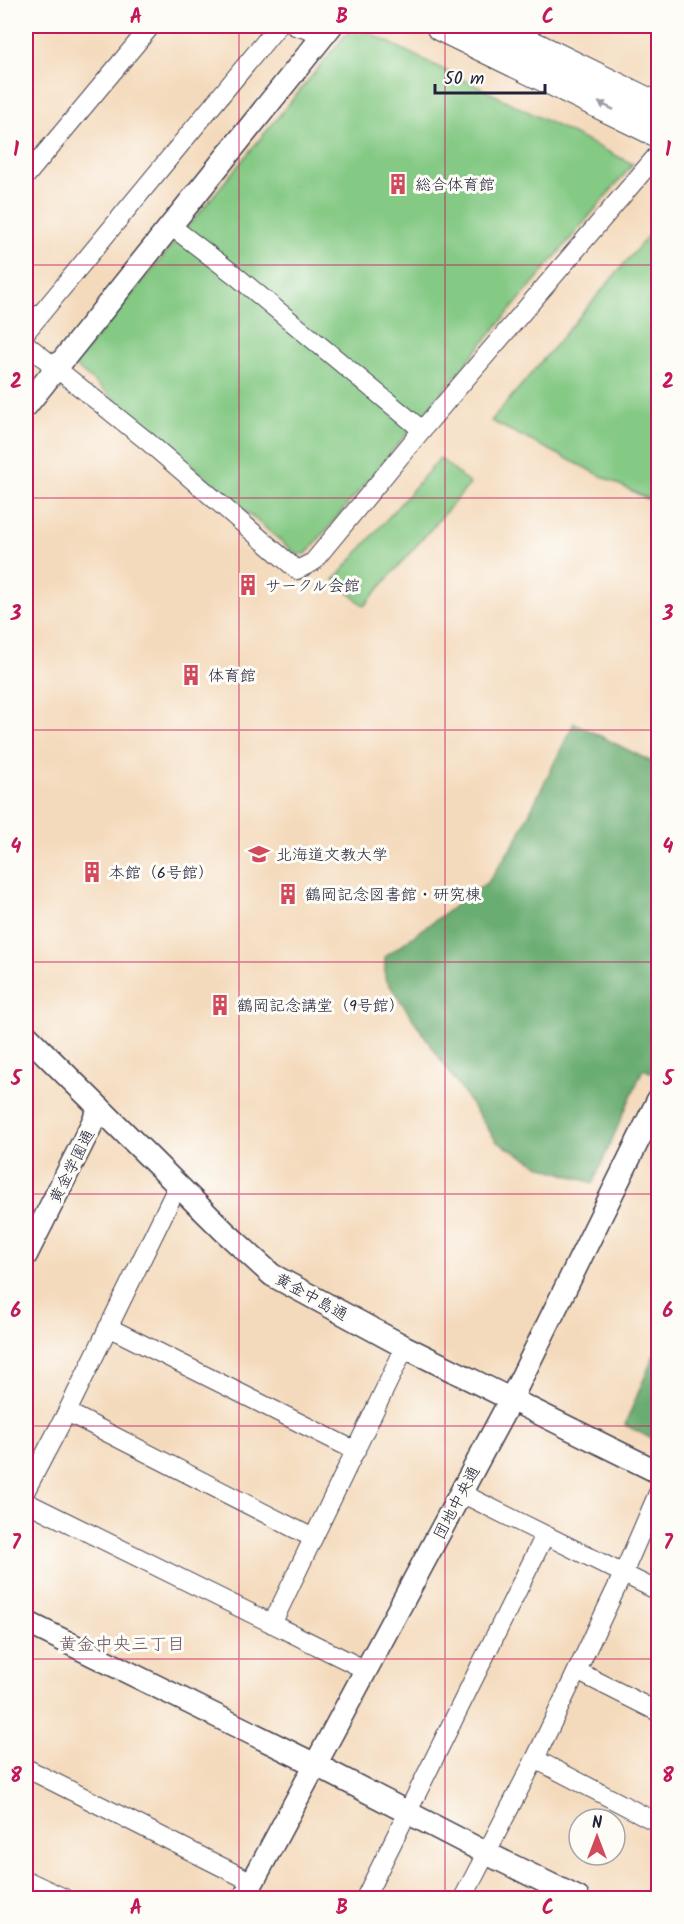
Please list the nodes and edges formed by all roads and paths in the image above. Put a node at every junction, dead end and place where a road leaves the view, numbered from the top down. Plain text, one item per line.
1 (151, 26) edge
2 (278, 26) edge
3 (295, 26) edge
4 (441, 26) edge
5 (491, 26) edge
6 (328, 31) edge
7 (658, 108) edge
8 (658, 132) edge
9 (658, 154) edge
10 (26, 176) edge
11 (171, 226) junction
12 (26, 332) edge
13 (26, 344) edge
14 (57, 369) junction
15 (26, 406) edge
16 (422, 430) junction
17 (26, 1035) edge
18 (658, 1100) edge
19 (99, 1108) junction
20 (178, 1185) junction
21 (26, 1256) edge
22 (108, 1327) junction
23 (405, 1347) junction
24 (511, 1399) junction
25 (67, 1412) junction
26 (356, 1451) junction
27 (658, 1472) edge
28 (26, 1490) edge
29 (461, 1493) junction
30 (658, 1493) edge
31 (26, 1502) edge
32 (545, 1535) junction
33 (313, 1538) junction
34 (624, 1574) junction
35 (658, 1591) edge
36 (26, 1622) edge
37 (272, 1624) junction
38 (366, 1670) junction
39 (577, 1671) junction
40 (658, 1712) edge
41 (535, 1759) junction
42 (316, 1765) junction
43 (26, 1768) edge
44 (408, 1813) junction
45 (658, 1823) edge
46 (486, 1853) junction
47 (26, 1880) edge
48 (248, 1890) edge
49 (64, 1899) edge
50 (365, 1899) edge
51 (463, 1899) edge
52 (578, 1899) edge

1 - 10 street
2 - 12 street
3 - 6 street
8 -> 4 highway
5 - 7 highway
6 - 11 street
9 - 16 street
11 - 14 street
11 - 16 street
13 - 14 street
14 - 15 street
14 - 16 street
17 - 19 street, 黄金中島通
18 - 24 street, 団地中央通
19 - 20 street, 黄金中島通
19 - 21 street, 黄金学園通
20 - 22 street
20 - 23 street, 黄金中島通
22 - 25 street
22 - 26 street
23 - 24 street, 黄金中島通
23 - 26 street
24 - 27 street, 黄金中島通
24 - 29 street, 団地中央通
25 - 28 street
25 - 33 street
26 - 33 street
29 - 32 street
29 - 38 street, 団地中央通
30 - 34 street
31 - 37 street
32 - 34 street
32 - 44 street
33 - 37 street
34 - 35 street
34 - 39 street
36 - 42 street
37 - 38 street
38 - 42 street, 団地中央通
39 - 40 street
39 - 41 street
41 - 45 street
41 - 46 street
42 - 44 street
42 - 48 street, 団地中央通
43 - 48 street
44 - 46 street
44 - 50 street
46 - 51 street
46 - 52 street
47 - 49 street

